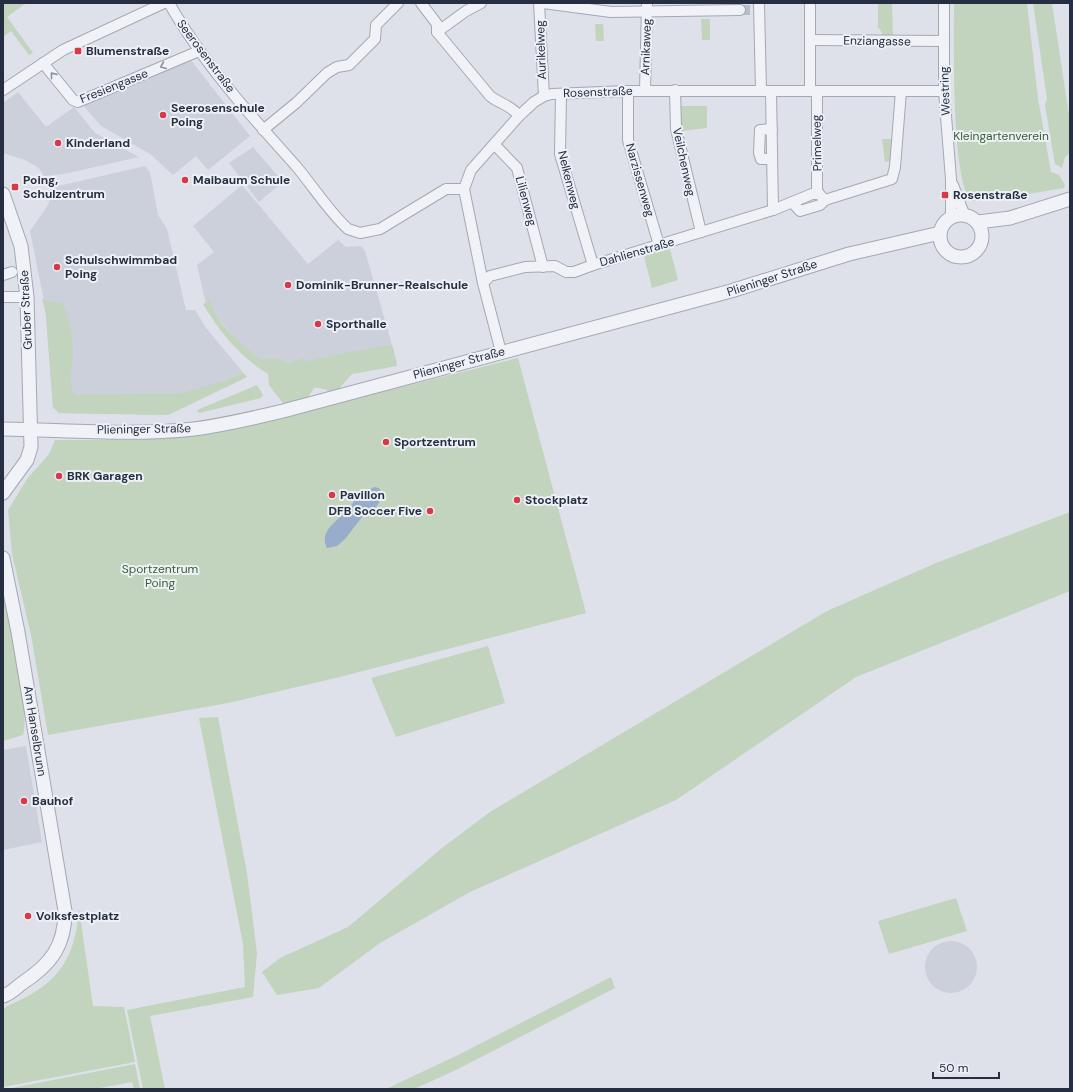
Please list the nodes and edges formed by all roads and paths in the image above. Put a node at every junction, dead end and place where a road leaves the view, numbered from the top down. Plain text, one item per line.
1 (164, 3) edge
2 (169, 3) edge
3 (398, 3) edge
4 (421, 3) edge
5 (481, 3) edge
6 (539, 3) edge
7 (543, 3) edge
8 (810, 3) edge
9 (944, 3) edge
10 (647, 6) edge
11 (752, 8) edge
12 (438, 32) junction
13 (810, 40) junction
14 (944, 41) junction
15 (199, 51) junction
16 (43, 63) junction
17 (3, 90) edge
18 (675, 90) junction
19 (628, 91) junction
20 (645, 91) junction
21 (766, 91) junction
22 (813, 91) junction
23 (901, 91) junction
24 (944, 91) junction
25 (561, 94) junction
26 (544, 96) junction
27 (519, 116) junction
28 (263, 130) junction
29 (494, 144) junction
30 (464, 189) junction
31 (3, 194) edge
32 (822, 197) junction
33 (1070, 199) edge
34 (773, 210) junction
35 (958, 215) junction
36 (1010, 218) junction
37 (978, 222) junction
38 (700, 232) junction
39 (940, 233) junction
40 (982, 235) junction
41 (908, 241) junction
42 (658, 245) junction
43 (944, 248) junction
44 (592, 265) junction
45 (543, 267) junction
46 (482, 283) junction
47 (3, 297) edge
48 (27, 297) junction
49 (501, 352) junction
50 (3, 429) edge
51 (30, 430) junction
52 (4, 490) edge
53 (3, 558) edge
54 (23, 984) junction
55 (3, 990) edge
56 (3, 996) edge

1 - 16 street
2 - 15 street, Seerosenstraße
3 - 28 street
4 - 12 street
5 - 12 street
6 - 26 street, Aurikelweg
7 - 10 street
8 - 13 street, Primelweg
9 - 14 street, Westring
10 - 11 street
10 - 20 street, Arnikaweg
11 - 21 street
12 - 27 street
13 - 14 street, Enziangasse
13 - 22 street, Primelweg
14 - 24 street, Westring
15 -> 16 street, Fresiengasse
15 - 28 street, Seerosenstraße
16 - 17 street
18 - 20 street, Rosenstraße
18 - 21 street, Rosenstraße
18 - 38 street, Veilchenweg
19 - 20 street, Rosenstraße
19 - 25 street, Rosenstraße
19 - 42 street, Narzissenweg
21 - 22 street, Rosenstraße
21 - 34 street
22 - 23 street, Rosenstraße
22 - 32 street, Primelweg
23 - 24 street, Rosenstraße
23 - 32 street, Dahlienstraße
24 - 35 street, Westring
25 - 26 street, Rosenstraße
25 - 44 street, Nelkenweg
26 - 27 street, Rosenstraße
27 - 29 street, Rosenstraße
28 - 30 street, Seerosenstraße
29 - 30 street, Rosenstraße
29 - 45 street, Lilienweg
30 - 46 street
31 - 48 street, Gruber Straße
32 - 34 street, Dahlienstraße
33 - 36 street
34 - 38 street, Dahlienstraße
35 - 37 street
35 - 39 street
36 - 37 street
36 - 40 street
37 - 40 street
38 - 42 street, Dahlienstraße
39 - 41 street, Plieninger Straße
39 - 43 street
40 - 43 street, Plieninger Straße
41 - 43 street, Plieninger Straße
41 - 49 street, Plieninger Straße
42 - 44 street, Dahlienstraße
44 - 45 street, Dahlienstraße
45 - 46 street, Dahlienstraße
46 - 49 street
47 - 48 street
48 - 51 street, Gruber Straße
49 - 51 street, Plieninger Straße
50 - 51 street, Plieninger Straße
51 - 52 street
53 - 54 street, Am Hanselbrunn
54 - 55 street, Am Hanselbrunn
54 - 56 street, Am Hanselbrunn

